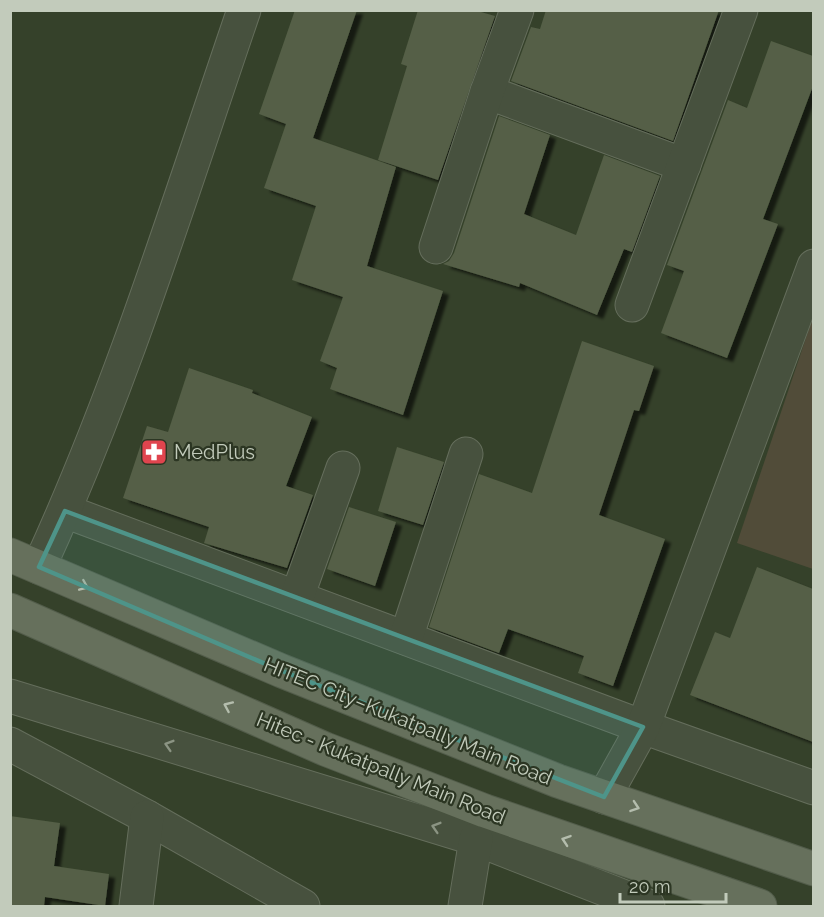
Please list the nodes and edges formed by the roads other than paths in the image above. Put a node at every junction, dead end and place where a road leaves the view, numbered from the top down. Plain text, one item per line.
1 (244, 10) edge
2 (517, 10) edge
3 (741, 10) edge
4 (487, 92) junction
5 (684, 165) junction
6 (436, 247) dead end
7 (813, 266) edge
8 (632, 305) dead end
9 (466, 454) dead end
10 (343, 468) dead end
11 (65, 511) junction
12 (25, 561) edge
13 (297, 597) junction
14 (11, 612) edge
15 (406, 638) junction
16 (10, 696) edge
17 (643, 727) junction
18 (10, 744) edge
19 (813, 788) edge
20 (604, 797) junction
21 (147, 817) junction
22 (476, 840) junction
23 (646, 868) junction
24 (813, 868) edge
25 (638, 905) edge
26 (136, 906) edge
27 (302, 906) edge
28 (465, 906) edge
29 (760, 906) edge

1 - 11 street
2 - 4 street
3 - 5 street
4 - 5 street
4 - 6 street
5 - 8 street
7 - 17 street
9 - 15 street
10 - 13 street
11 - 12 street
11 - 13 street
12 -> 20 main road, HITEC City–Kukatpally Main Road
13 - 15 street
23 -> 14 main road, Hitec - Kukatpally Main Road
15 - 17 street
22 -> 16 street
17 - 19 street
17 - 20 street
18 - 21 street
20 -> 24 main road, HITEC City–Kukatpally Main Road
21 - 26 street
21 - 27 street
22 - 25 street
22 - 28 street
23 - 25 street
23 - 29 main road, Hitec - Kukatpally Main Road

